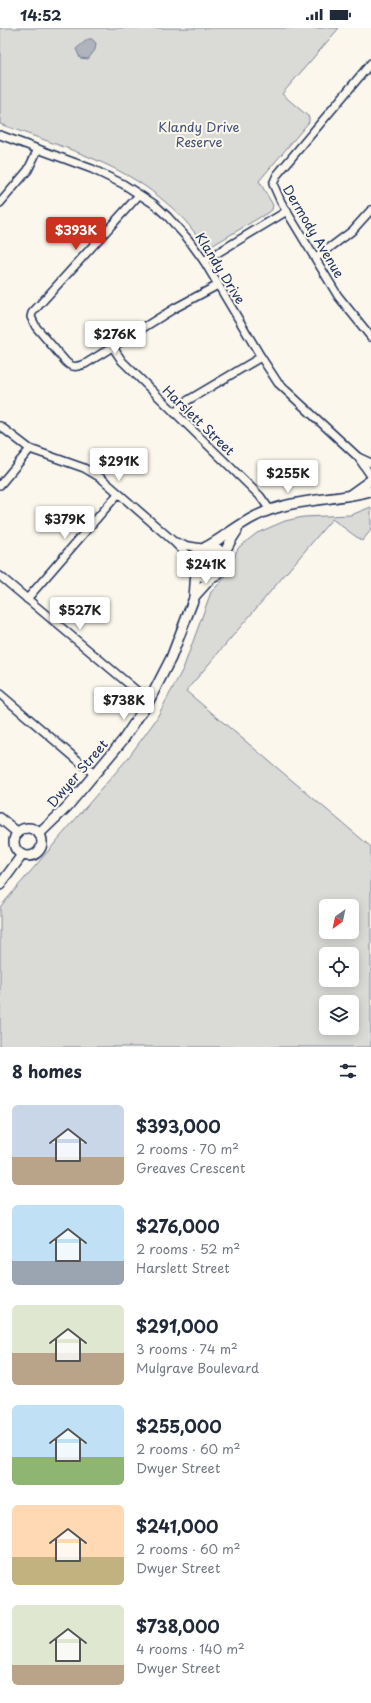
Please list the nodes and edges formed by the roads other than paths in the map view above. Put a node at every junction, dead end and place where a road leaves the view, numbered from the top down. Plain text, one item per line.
1 (371, 63) edge
2 (0, 135) edge
3 (38, 149) junction
4 (139, 195) junction
5 (0, 204) edge
6 (371, 210) edge
7 (287, 211) junction
8 (316, 258) junction
9 (204, 261) junction
10 (218, 285) junction
11 (371, 337) edge
12 (112, 346) junction
13 (261, 357) junction
14 (175, 413) junction
15 (0, 426) edge
16 (30, 449) junction
17 (358, 457) junction
18 (371, 463) edge
19 (371, 476) edge
20 (371, 480) edge
21 (0, 485) edge
22 (371, 491) edge
23 (118, 494) junction
24 (347, 496) junction
25 (270, 510) junction
26 (241, 526) junction
27 (172, 540) junction
28 (204, 547) junction
29 (224, 560) junction
30 (193, 561) junction
31 (196, 571) junction
32 (0, 576) edge
33 (212, 577) junction
34 (194, 598) junction
35 (27, 599) junction
36 (0, 694) edge
37 (149, 701) junction
38 (94, 774) junction
39 (0, 818) edge
40 (18, 832) junction
41 (39, 834) junction
42 (22, 855) junction
43 (0, 885) edge

1 - 7 street, Dermody Avenue
2 - 3 street, Klandy Drive
3 - 4 street, Klandy Drive
3 - 5 street
4 - 9 street, Klandy Drive
4 - 12 street
6 - 8 street
7 - 8 street, Dermody Avenue
7 - 9 street
8 - 11 street, Dermody Avenue
9 - 10 street, Klandy Drive
10 - 12 street
10 - 13 street, Klandy Drive
12 - 14 street, Harslett Street
13 - 14 street
13 - 17 street, Klandy Drive
14 - 25 street, Harslett Street
15 - 16 street
16 - 21 street
16 - 23 street
17 - 18 street, Klandy Drive
17 - 19 street, Klandy Drive
19 - 20 street
20 - 24 street
22 - 24 street
23 - 27 street
23 - 35 street
24 - 25 street
25 - 26 street
26 - 28 street
26 - 29 street
27 - 28 street
27 - 30 street
28 - 29 street
28 - 30 street
29 - 33 street
30 - 31 street
31 - 33 street
31 - 34 street, Dwyer Street
32 - 35 street
33 - 34 street, Dwyer Street
34 - 37 street, Dwyer Street
35 - 37 street
36 - 38 street
37 - 38 street, Dwyer Street
38 - 41 street, Dwyer Street
39 - 40 street
40 - 41 street
40 - 42 street
41 - 42 street
42 - 43 street

